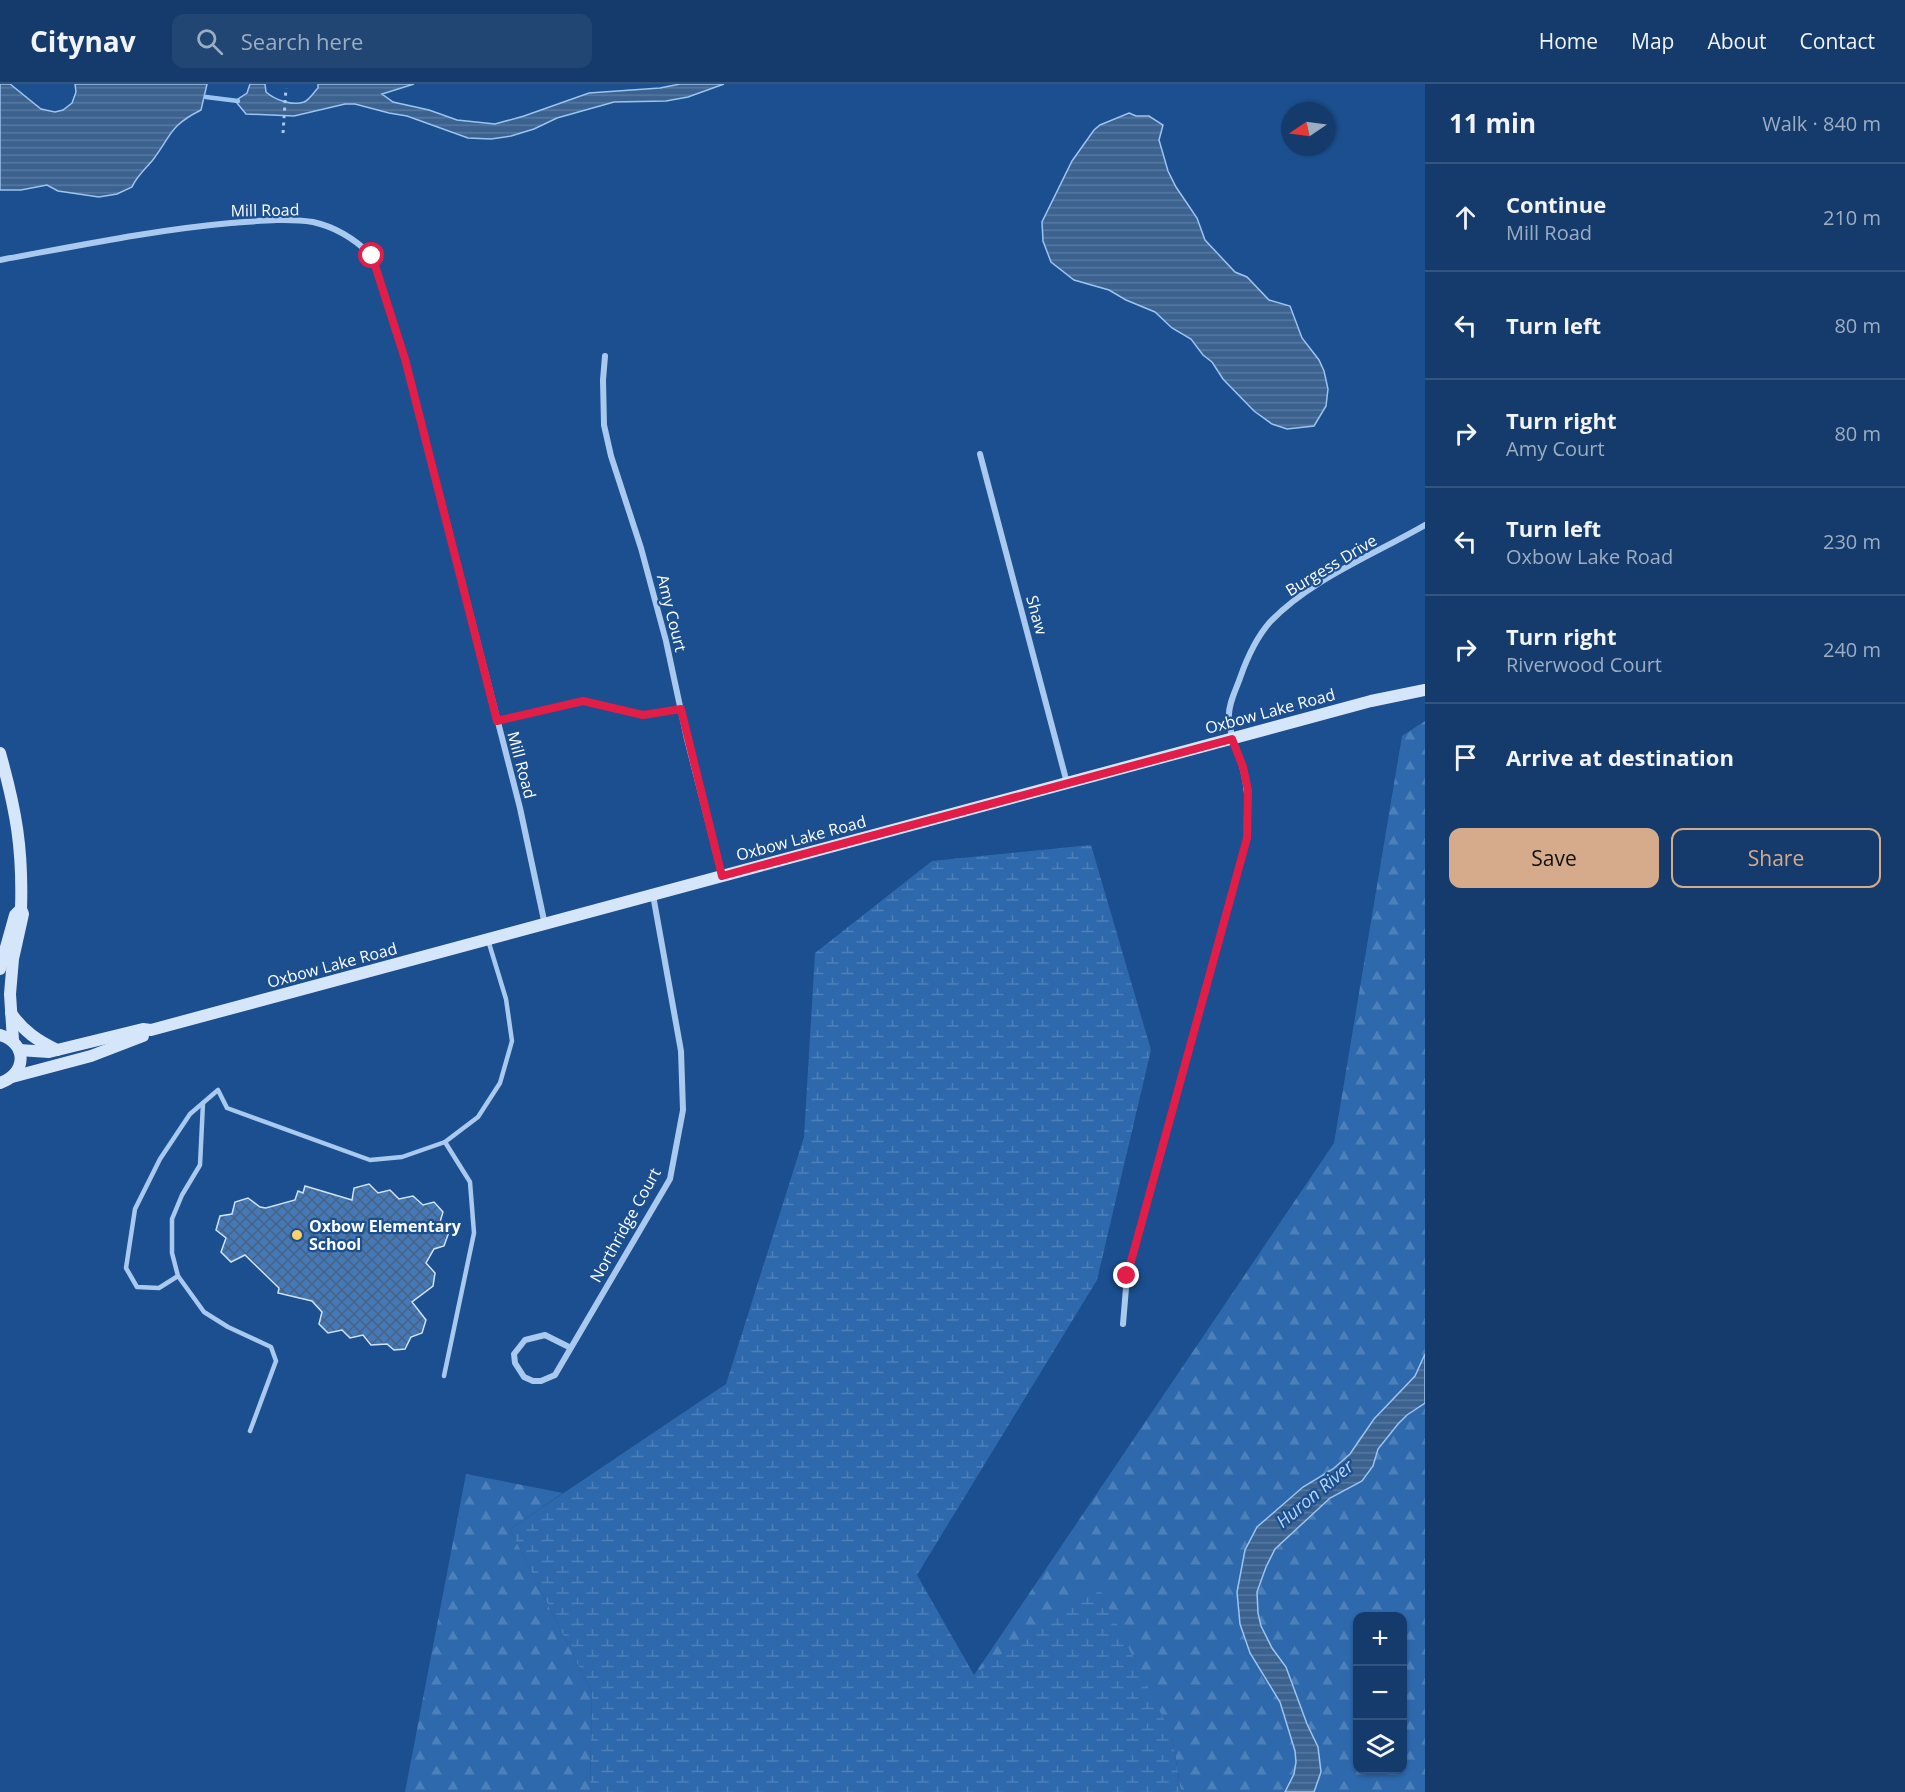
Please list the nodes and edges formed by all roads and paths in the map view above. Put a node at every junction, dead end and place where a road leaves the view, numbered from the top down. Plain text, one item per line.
1 (286, 88) dead end
2 (283, 132) dead end
3 (0, 260) edge
4 (605, 356) dead end
5 (980, 454) dead end
6 (1425, 525) edge
7 (1425, 690) edge
8 (681, 709) junction
9 (497, 721) junction
10 (1232, 739) junction
11 (0, 753) edge
12 (1067, 784) junction
13 (722, 876) junction
14 (652, 894) junction
15 (21, 909) junction
16 (545, 925) junction
17 (488, 940) junction
18 (0, 969) edge
19 (10, 1012) junction
20 (151, 1030) junction
21 (0, 1035) edge
22 (16, 1045) junction
23 (58, 1050) junction
24 (12, 1077) junction
25 (0, 1083) edge
26 (203, 1103) junction
27 (445, 1142) junction
28 (178, 1276) junction
29 (1123, 1324) dead end
30 (571, 1348) junction
31 (444, 1376) dead end
32 (250, 1431) dead end

1 - 2 path
3 - 9 street, Mill Road
4 - 8 street, Amy Court
5 - 12 street, Shaw
6 - 10 street, Burgess Drive
7 - 10 street, Oxbow Lake Road
8 - 9 lane
8 - 13 street, Amy Court
9 - 16 street, Mill Road
10 - 12 street, Oxbow Lake Road
10 - 29 street, Burgess Drive
11 - 15 street
12 - 13 street, Oxbow Lake Road
13 - 14 street, Oxbow Lake Road
14 - 16 street, Oxbow Lake Road
14 - 30 street, Northridge Court
15 - 18 street
15 - 19 street
16 - 17 street, Oxbow Lake Road
17 - 20 street, Oxbow Lake Road
17 - 27 lane
19 - 22 street
19 - 23 street
20 - 23 street, Oxbow Lake Road
20 - 24 street, Oxbow Lake Road
21 - 22 street, Oxbow Lake Road
22 - 23 street, Oxbow Lake Road
22 - 24 street
24 - 25 street, Oxbow Lake Road
26 - 27 lane
26 - 28 lane
26 - 28 lane
27 - 31 lane
28 - 32 lane
30 - 30 street, Northridge Court

